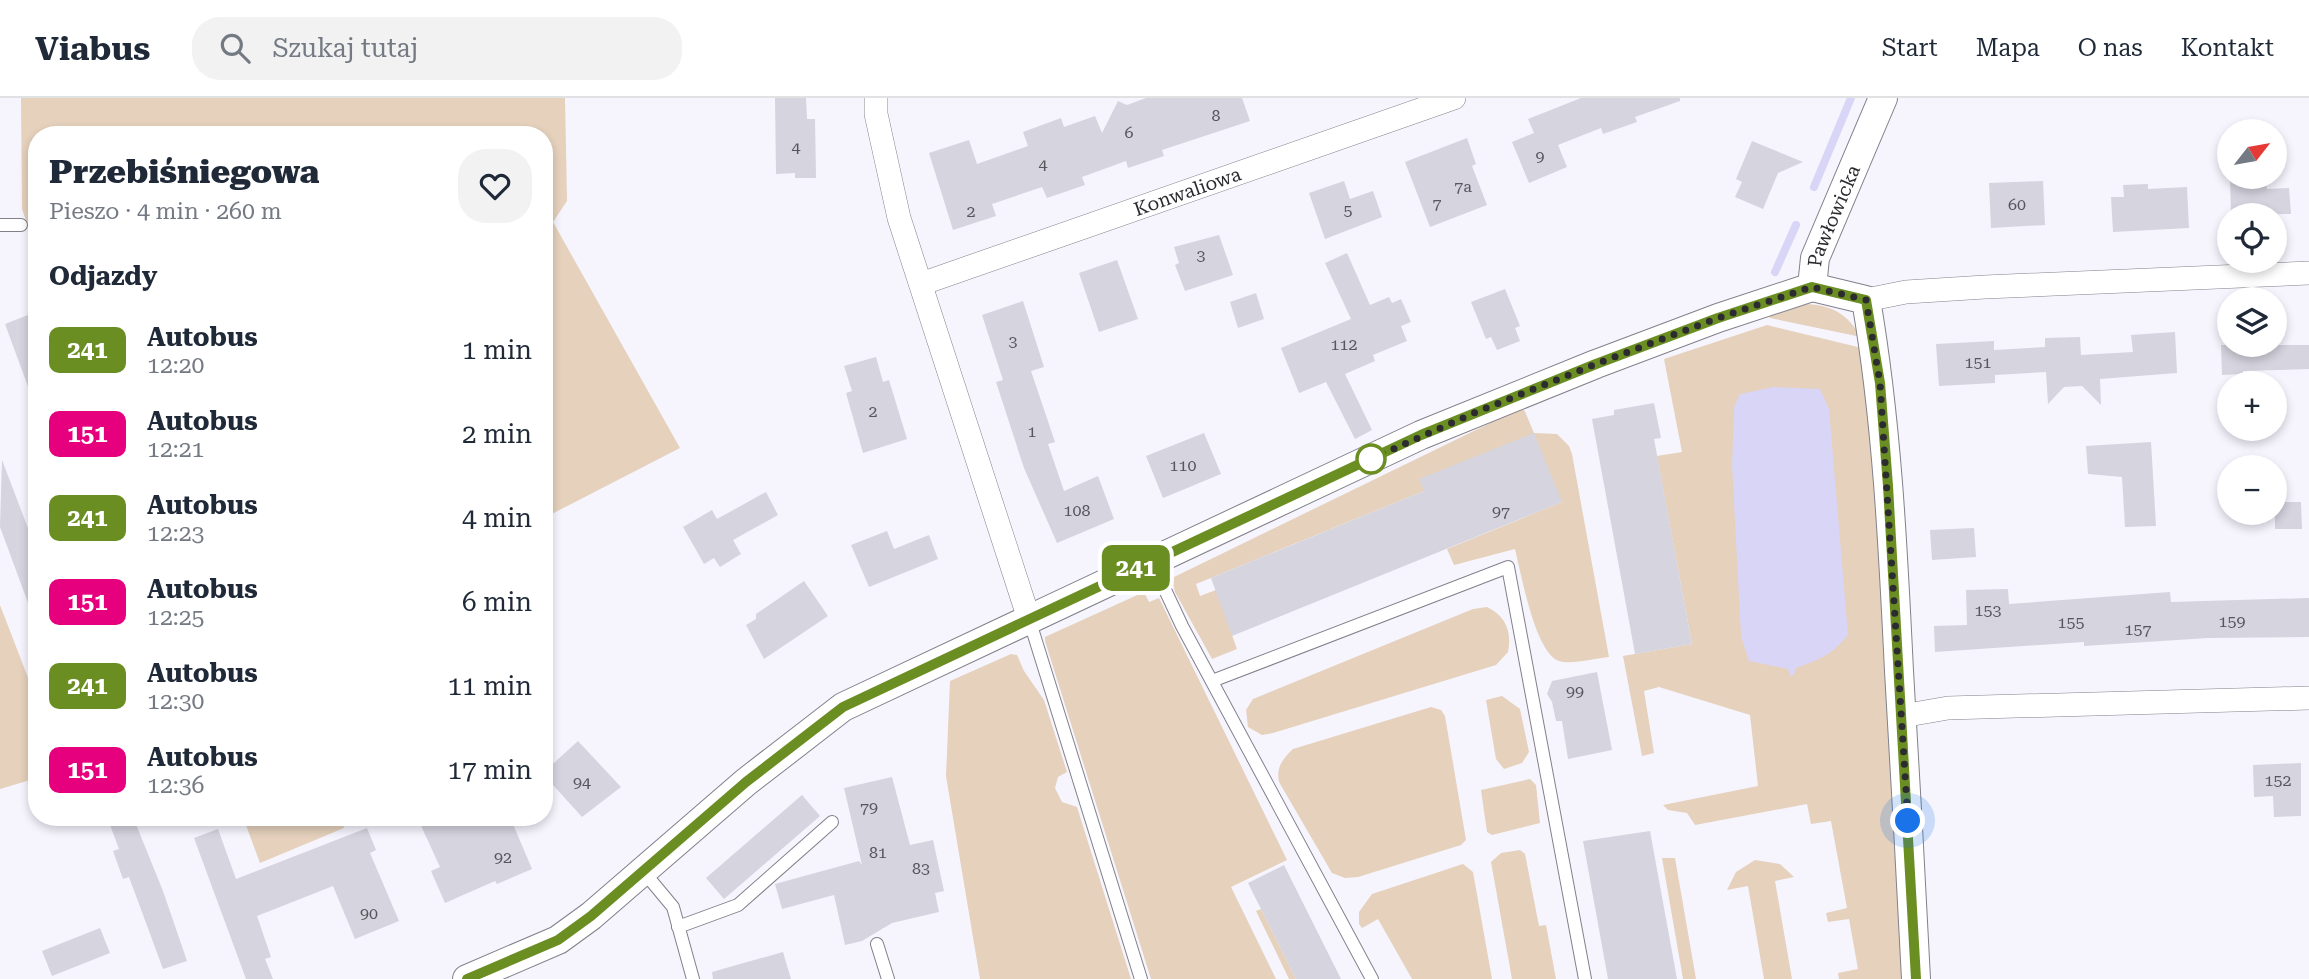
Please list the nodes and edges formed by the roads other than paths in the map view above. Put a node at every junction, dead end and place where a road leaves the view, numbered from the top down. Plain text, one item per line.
1 (876, 98) edge
2 (1454, 98) edge
3 (1883, 98) edge
4 (0, 225) edge
5 (21, 226) dead end
6 (2309, 274) edge
7 (921, 284) junction
8 (1812, 287) junction
9 (1866, 300) junction
10 (1152, 561) junction
11 (1029, 619) junction
12 (1212, 681) junction
13 (2309, 698) edge
14 (1902, 716) junction
15 (832, 822) dead end
16 (643, 871) junction
17 (678, 927) junction
18 (877, 944) dead end
19 (467, 979) edge
20 (693, 979) edge
21 (888, 979) edge
22 (1141, 979) edge
23 (1372, 979) edge
24 (1585, 979) edge
25 (1916, 979) edge

1 - 7 street
2 - 7 street, Konwaliowa
3 - 8 street, Pawłowicka
4 - 5 lane
6 - 9 street
7 - 11 street
8 - 9 street
8 - 10 street, Pawłowicka
9 - 14 street
10 - 11 street, Pawłowicka
10 - 12 lane
11 - 16 street, Pawłowicka
11 - 22 lane
12 - 23 lane
12 - 24 lane
13 - 14 street
14 - 25 street
15 - 17 lane
16 - 17 lane
16 - 19 street, Pawłowicka
17 - 20 lane
18 - 21 lane

